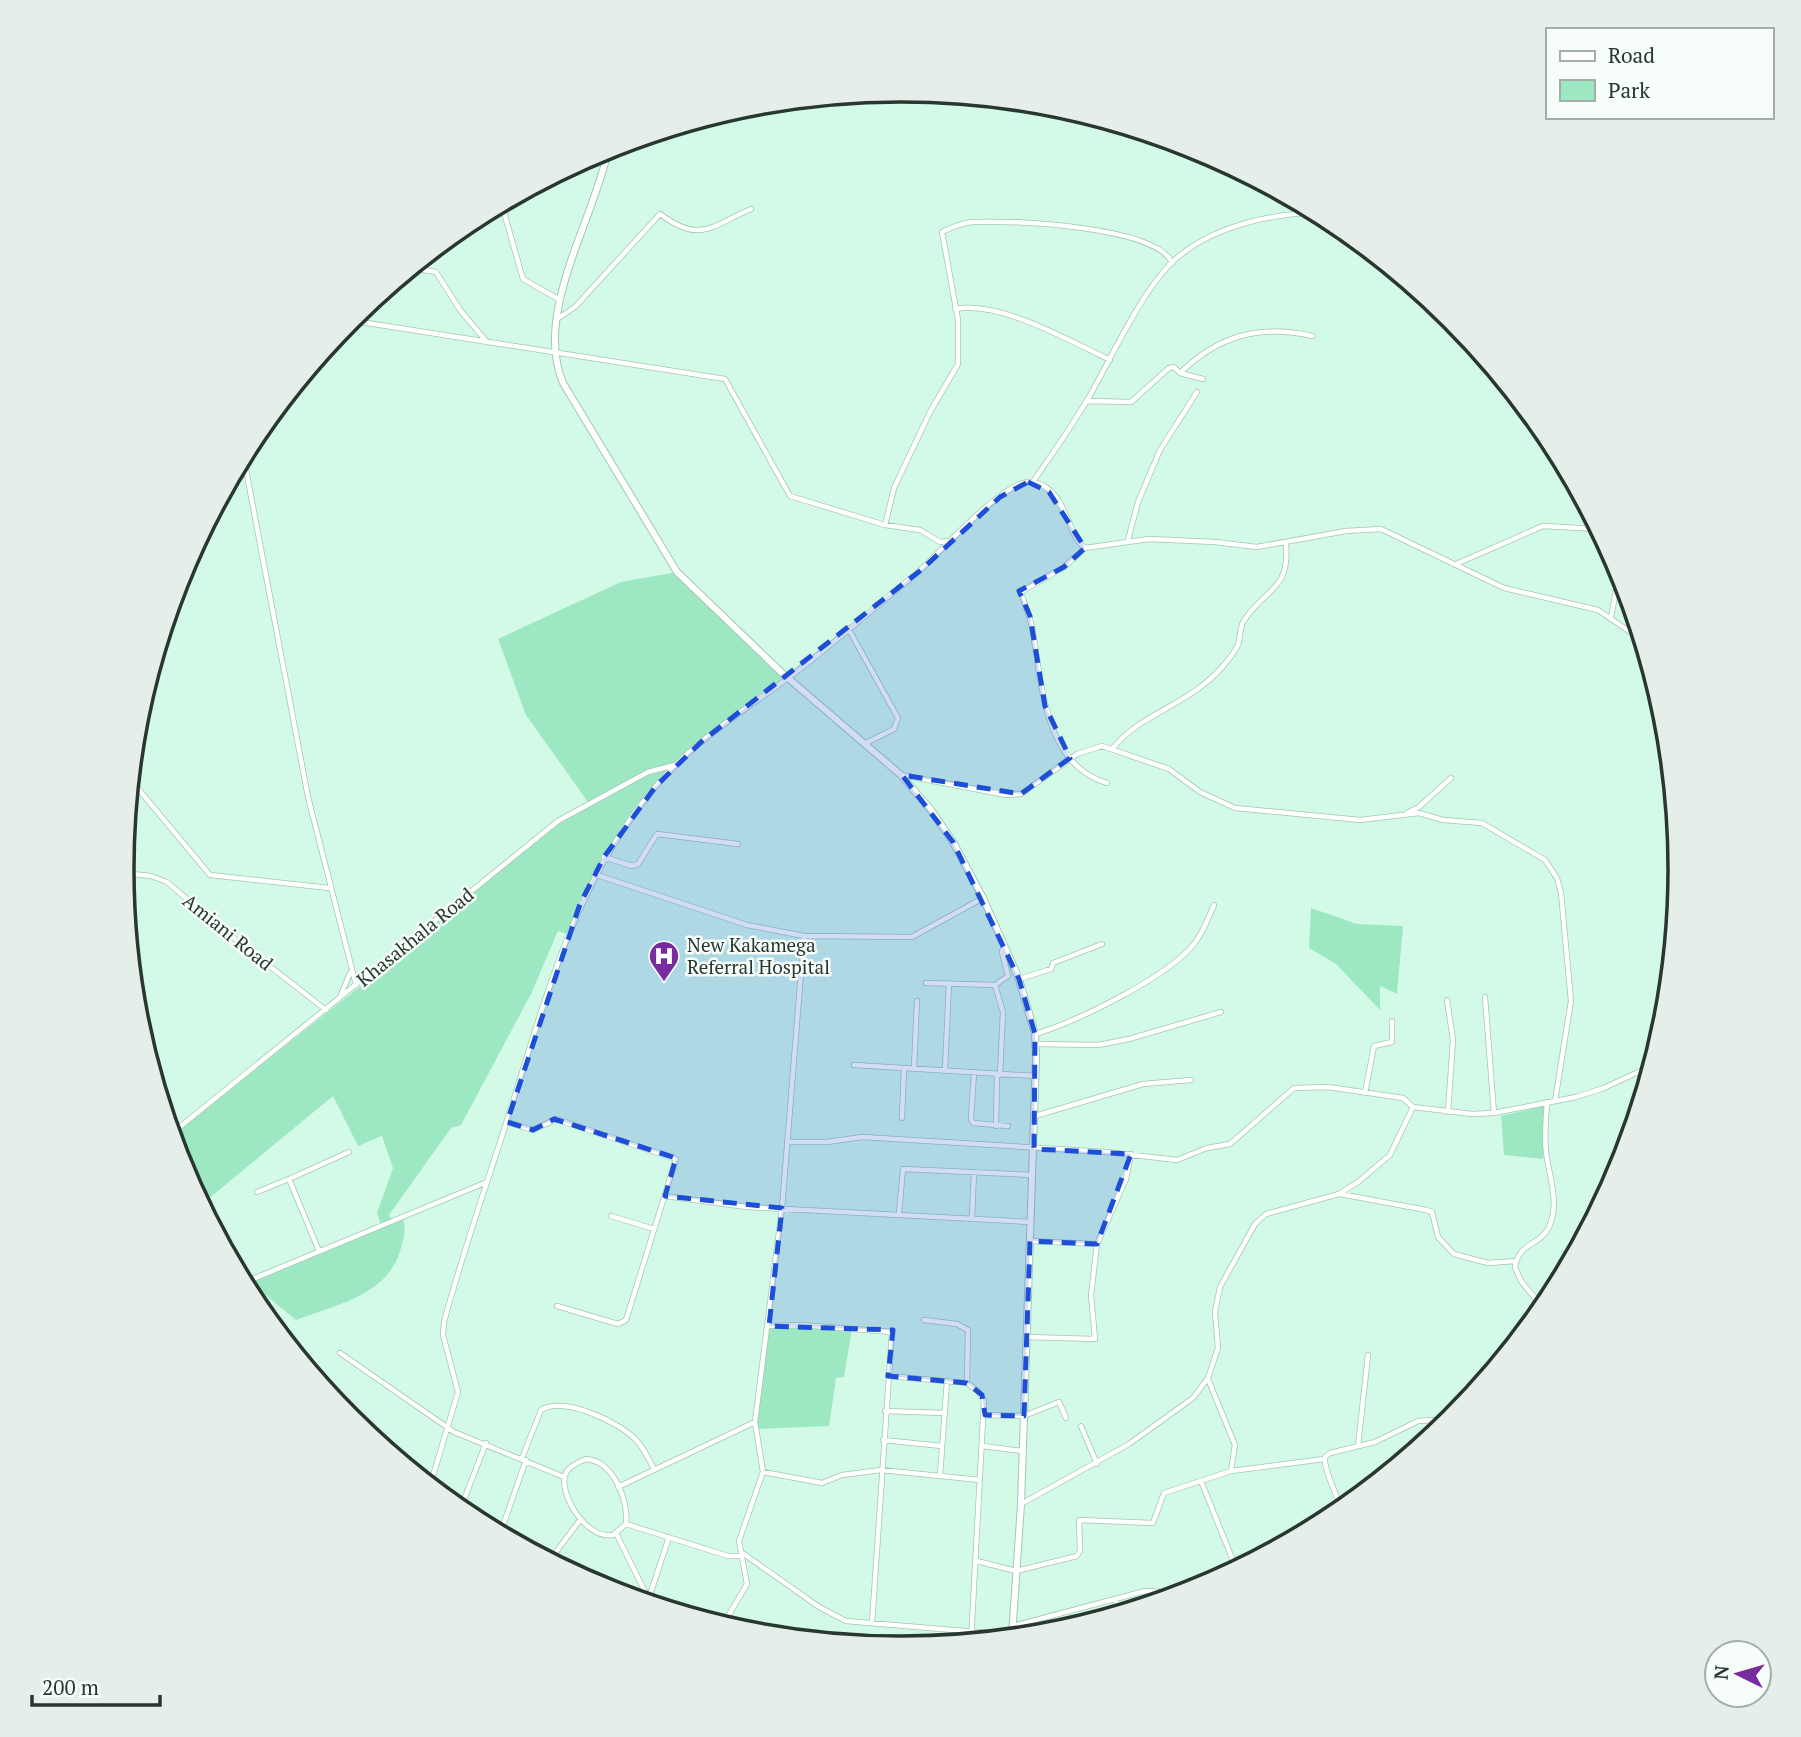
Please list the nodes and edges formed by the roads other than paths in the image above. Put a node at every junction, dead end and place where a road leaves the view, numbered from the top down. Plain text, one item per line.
1 (604, 161) edge
2 (751, 209) dead end
3 (504, 212) edge
4 (1301, 215) edge
5 (1172, 263) junction
6 (422, 270) edge
7 (560, 300) junction
8 (955, 309) junction
9 (362, 322) edge
10 (554, 322) junction
11 (1313, 336) dead end
12 (487, 342) junction
13 (554, 354) junction
14 (1110, 360) junction
15 (1180, 373) junction
16 (1203, 379) dead end
17 (1197, 392) dead end
18 (1087, 401) junction
19 (246, 469) edge
20 (1033, 482) junction
21 (885, 525) junction
22 (1588, 528) edge
23 (1128, 540) junction
24 (949, 541) junction
25 (1286, 544) junction
26 (1085, 548) junction
27 (1455, 564) junction
28 (1616, 592) edge
29 (1611, 617) junction
30 (848, 628) junction
31 (1630, 631) edge
32 (786, 676) junction
33 (866, 743) junction
34 (1112, 749) junction
35 (1070, 758) junction
36 (675, 765) junction
37 (901, 775) junction
38 (1451, 778) dead end
39 (1107, 783) dead end
40 (138, 789) edge
41 (1406, 813) junction
42 (738, 844) dead end
43 (604, 857) junction
44 (134, 874) edge
45 (594, 874) junction
46 (329, 888) junction
47 (983, 898) junction
48 (1214, 905) dead end
49 (803, 936) junction
50 (1005, 942) junction
51 (1102, 944) dead end
52 (351, 972) junction
53 (1019, 979) junction
54 (926, 983) dead end
55 (949, 983) junction
56 (356, 985) junction
57 (995, 985) junction
58 (1485, 998) dead end
59 (340, 999) junction
60 (1447, 1000) dead end
61 (917, 1001) dead end
62 (327, 1010) junction
63 (1221, 1012) dead end
64 (1392, 1021) dead end
65 (1035, 1034) junction
66 (1036, 1044) junction
67 (854, 1065) dead end
68 (904, 1068) junction
69 (914, 1068) junction
70 (945, 1070) junction
71 (974, 1072) junction
72 (998, 1075) junction
73 (1639, 1075) edge
74 (1036, 1076) junction
75 (1191, 1080) dead end
76 (1365, 1093) junction
77 (1555, 1101) junction
78 (1547, 1102) junction
79 (1413, 1107) junction
80 (1448, 1112) junction
81 (1494, 1113) junction
82 (1035, 1116) junction
83 (902, 1118) dead end
84 (507, 1122) junction
85 (996, 1126) junction
86 (1008, 1126) dead end
87 (179, 1128) edge
88 (787, 1142) junction
89 (1034, 1149) junction
90 (349, 1152) dead end
91 (1131, 1154) junction
92 (974, 1172) junction
93 (1033, 1175) junction
94 (289, 1178) junction
95 (488, 1181) junction
96 (257, 1192) dead end
97 (1339, 1194) junction
98 (665, 1196) junction
99 (782, 1208) junction
100 (899, 1213) junction
101 (611, 1216) dead end
102 (972, 1217) junction
103 (1030, 1222) junction
104 (654, 1229) junction
105 (1030, 1241) junction
106 (1097, 1244) junction
107 (319, 1251) junction
108 (1516, 1261) junction
109 (253, 1279) edge
110 (1536, 1298) edge
111 (557, 1306) dead end
112 (924, 1320) dead end
113 (769, 1326) junction
114 (1027, 1337) junction
115 (341, 1353) dead end
116 (1368, 1355) dead end
117 (888, 1376) junction
118 (1208, 1378) junction
119 (947, 1381) junction
120 (967, 1383) junction
121 (885, 1411) junction
122 (945, 1413) junction
123 (985, 1415) junction
124 (1024, 1416) junction
125 (1066, 1418) dead end
126 (1433, 1420) edge
127 (755, 1422) junction
128 (447, 1426) junction
129 (1081, 1426) dead end
130 (883, 1440) junction
131 (486, 1443) junction
132 (943, 1446) junction
133 (982, 1446) junction
134 (1358, 1446) junction
135 (1022, 1451) junction
136 (524, 1459) junction
137 (1324, 1459) junction
138 (1097, 1464) junction
139 (654, 1469) junction
140 (881, 1470) junction
141 (1231, 1471) junction
142 (763, 1472) junction
143 (940, 1475) junction
144 (433, 1476) edge
145 (564, 1477) junction
146 (980, 1480) junction
147 (1201, 1481) junction
148 (618, 1487) junction
149 (1338, 1498) edge
150 (464, 1499) edge
151 (1021, 1504) junction
152 (580, 1520) junction
153 (503, 1524) edge
154 (626, 1524) junction
155 (616, 1533) junction
156 (668, 1537) junction
157 (555, 1553) edge
158 (741, 1554) junction
159 (1233, 1559) edge
160 (977, 1561) junction
161 (1016, 1571) junction
162 (643, 1591) edge
163 (1156, 1592) edge
164 (650, 1594) edge
165 (1115, 1599) junction
166 (1117, 1604) edge
167 (729, 1616) edge
168 (872, 1623) junction
169 (1012, 1626) joint
170 (966, 1632) edge
171 (971, 1632) edge

1 - 7 main road
2 - 10 street
3 - 7 street
4 - 5 street
5 - 8 street
5 - 14 street
6 - 12 street
7 - 10 main road
8 - 14 street
8 - 21 street
9 - 12 street
10 - 13 main road
11 - 15 street
12 - 13 street
13 - 21 street
13 - 32 main road
14 - 18 street
15 - 16 street
15 - 18 street
17 - 23 street
18 - 20 street
19 - 46 street
20 - 24 street
20 - 26 street
21 - 24 street
22 - 27 street
23 - 25 street
23 - 26 street
24 - 30 street
25 - 27 street
25 - 34 street
26 - 35 street
27 - 29 street
28 - 29 street
29 - 31 street
30 - 32 street
30 - 33 street
32 - 33 main road
32 - 36 street
33 - 37 main road
34 - 35 street
34 - 41 street
35 - 37 street
35 - 39 street
36 - 43 street
36 - 56 street, Khasakhala Road
37 - 47 main road
38 - 41 street
40 - 46 street
41 - 77 street
42 - 43 street
43 - 45 street
44 - 62 street, Amiani Road
45 - 49 street
45 - 84 street
46 - 52 street
47 - 49 street
47 - 50 main road
48 - 65 street
49 - 88 street
50 - 53 main road
50 - 57 street
51 - 53 street
52 - 56 street
52 - 59 street
53 - 65 main road
54 - 55 street
55 - 57 street
55 - 70 street
56 - 59 street, Khasakhala Road
57 - 72 street
58 - 81 street
59 - 62 street, Khasakhala Road
60 - 80 street
61 - 69 street
62 - 87 street, Khasakhala Road
63 - 66 street
64 - 76 street
65 - 66 main road
66 - 74 main road
67 - 68 street
68 - 69 street
68 - 83 street
69 - 70 street
70 - 71 street
71 - 72 street
71 - 85 street
72 - 74 street
72 - 85 street
73 - 77 street
74 - 82 main road
75 - 82 street
76 - 79 street
76 - 91 street
77 - 78 street
78 - 81 street
78 - 108 street
79 - 80 street
79 - 97 street
80 - 81 street
82 - 89 main road
84 - 95 street
84 - 98 street
85 - 86 street
88 - 89 street
88 - 99 street
89 - 91 street
89 - 93 main road
90 - 94 street
91 - 106 street
92 - 93 street
92 - 100 street
92 - 102 street
93 - 103 main road
94 - 96 street
94 - 107 street
95 - 107 street
95 - 128 street
97 - 108 street
97 - 118 street
98 - 99 street
98 - 104 street
99 - 100 street
99 - 113 street
100 - 102 street
101 - 104 street
102 - 103 street
103 - 105 main road
104 - 111 street
105 - 106 street
105 - 114 main road
106 - 114 street
107 - 109 street
108 - 110 street
112 - 120 street
113 - 117 street
113 - 127 street
114 - 124 main road
115 - 128 street
116 - 134 street
117 - 119 street
117 - 121 street
118 - 138 street
118 - 141 street
119 - 120 street
119 - 122 street
120 - 123 street
121 - 122 street
121 - 130 street
122 - 132 street
123 - 124 street
123 - 133 street
124 - 125 street
124 - 135 main road
126 - 134 street
127 - 139 street
127 - 142 street
128 - 131 street
128 - 144 street
129 - 138 street
130 - 132 street
130 - 140 street
131 - 136 street
131 - 150 street
132 - 143 street
133 - 135 street
133 - 146 street
134 - 137 street
135 - 151 main road
136 - 139 street
136 - 145 street
136 - 153 street
137 - 141 street
137 - 149 street
138 - 151 street
139 - 148 street
140 - 142 street
140 - 143 street
140 - 168 street
141 - 147 street
142 - 158 street
143 - 146 street
145 - 148 street
145 - 152 street
146 - 160 street
147 - 159 street
147 - 161 street
148 - 154 street
151 - 161 main road
152 - 155 street
152 - 157 street
154 - 155 street
154 - 156 street
155 - 162 street
156 - 158 street
156 - 164 street
158 - 167 street
158 - 168 street
160 - 161 street
160 - 171 street
161 - 169 main road
163 - 165 street
165 - 166 street
165 - 169 street
168 - 170 street

